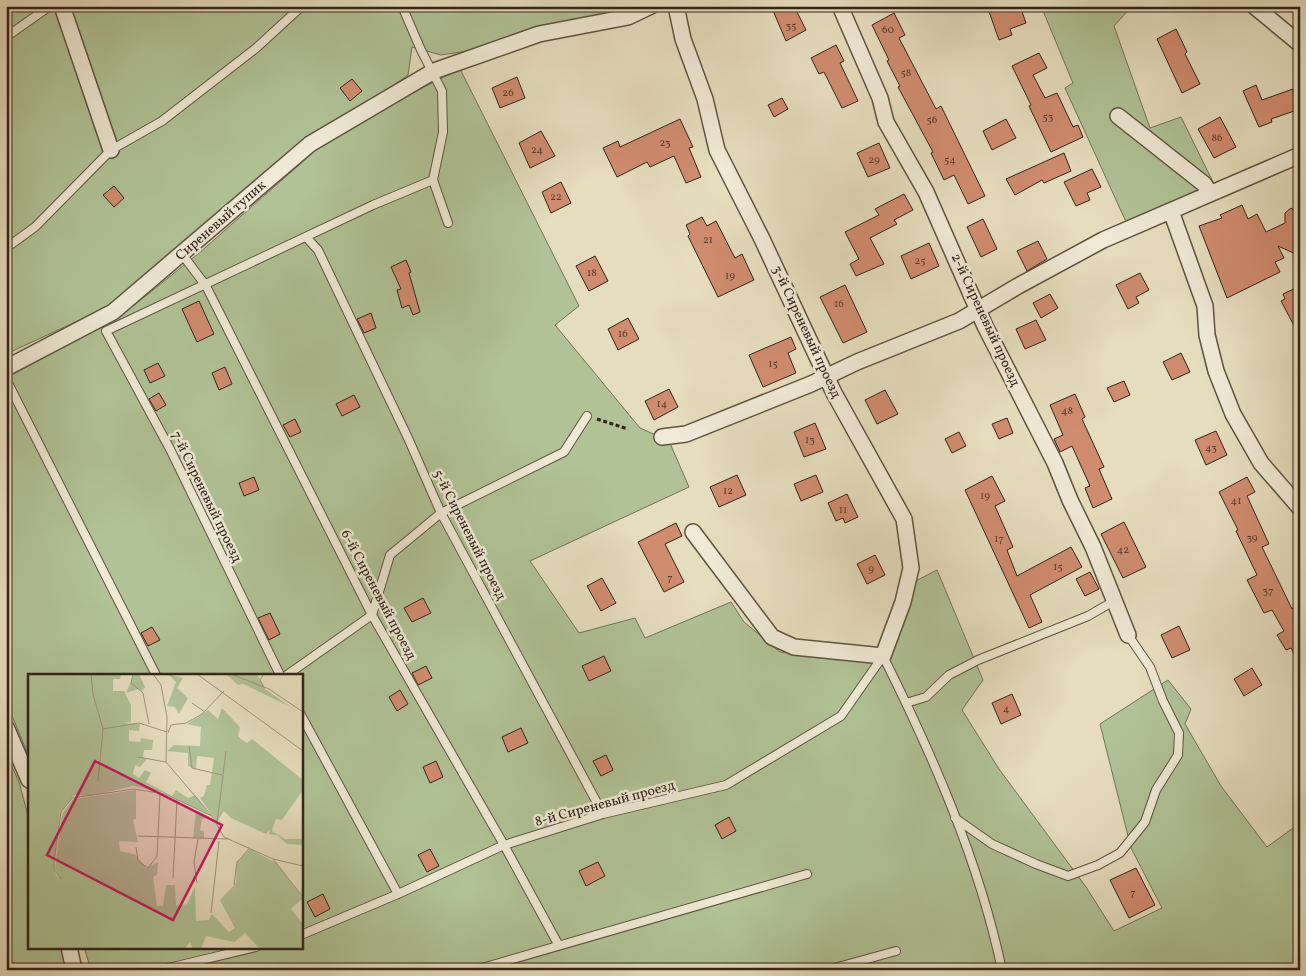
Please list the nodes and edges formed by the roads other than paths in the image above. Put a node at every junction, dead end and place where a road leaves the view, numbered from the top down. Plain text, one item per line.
1 (50, 6) edge
2 (62, 6) edge
3 (302, 6) edge
4 (402, 6) edge
5 (651, 6) edge
6 (676, 6) edge
7 (840, 6) edge
8 (1258, 8) edge
9 (6, 37) edge
10 (1300, 44) edge
11 (434, 71) junction
12 (1118, 116) dead end
13 (111, 150) junction
14 (1300, 155) edge
15 (433, 180) junction
16 (1210, 193) junction
17 (1171, 211) junction
18 (448, 224) dead end
19 (306, 237) junction
20 (6, 248) edge
21 (182, 254) junction
22 (206, 286) junction
23 (979, 310) junction
24 (6, 368) edge
25 (827, 377) junction
26 (9, 384) dead end
27 (587, 416) road end
28 (662, 437) dead end
29 (1300, 508) edge
30 (441, 513) junction
31 (693, 532) dead end
32 (1114, 601) junction
33 (372, 615) junction
34 (1128, 635) joint
35 (883, 656) junction
36 (155, 674) edge
37 (280, 674) edge
38 (288, 674) edge
39 (906, 703) junction
40 (302, 717) edge
41 (6, 727) edge
42 (28, 778) edge
43 (603, 814) junction
44 (955, 818) junction
45 (504, 845) junction
46 (807, 874) dead end
47 (398, 894) junction
48 (302, 935) edge
49 (558, 944) junction
50 (69, 948) edge
51 (252, 948) edge
52 (896, 951) dead end
53 (74, 970) edge
54 (160, 970) edge
55 (475, 970) edge
56 (827, 970) edge
57 (1002, 970) edge

1 - 9 lane
2 - 13 street
3 - 13 lane
4 - 11 lane
5 - 11 street, Сиреневый тупик
6 - 25 street, 3-й Сиреневый проезд
7 - 23 street, 2-й Сиреневый проезд
8 - 10 street
11 - 15 lane
11 - 21 street, Сиреневый тупик
12 - 16 street
13 - 20 lane
14 - 16 street
15 - 18 lane
15 - 19 lane
16 - 17 street
17 - 23 street
17 - 29 street
19 - 22 lane
19 - 30 lane, 5-й Сиреневый проезд
21 - 22 lane, 6-й Сиреневый проезд
21 - 24 street, Сиреневый тупик
22 - 33 lane, 6-й Сиреневый проезд
22 - 37 lane, 7-й Сиреневый проезд
23 - 25 street
23 - 32 street, 2-й Сиреневый проезд
25 - 28 street
25 - 35 street, 3-й Сиреневый проезд
26 - 36 lane
27 - 30 lane
30 - 33 lane
30 - 43 lane, 5-й Сиреневый проезд
31 - 35 street
32 - 34 street, 2-й Сиреневый проезд
32 - 39 lane
33 - 38 lane
33 - 45 lane, 6-й Сиреневый проезд
34 - 44 lane
35 - 39 lane
35 - 43 lane, 8-й Сиреневый проезд
39 - 44 lane
40 - 47 lane
41 - 42 street
43 - 45 lane, 8-й Сиреневый проезд
44 - 57 lane
45 - 47 lane, 8-й Сиреневый проезд
45 - 49 lane, 6-й Сиреневый проезд
46 - 49 lane
47 - 48 lane, 8-й Сиреневый проезд
49 - 55 lane
50 - 53 street
51 - 54 lane
52 - 56 lane

